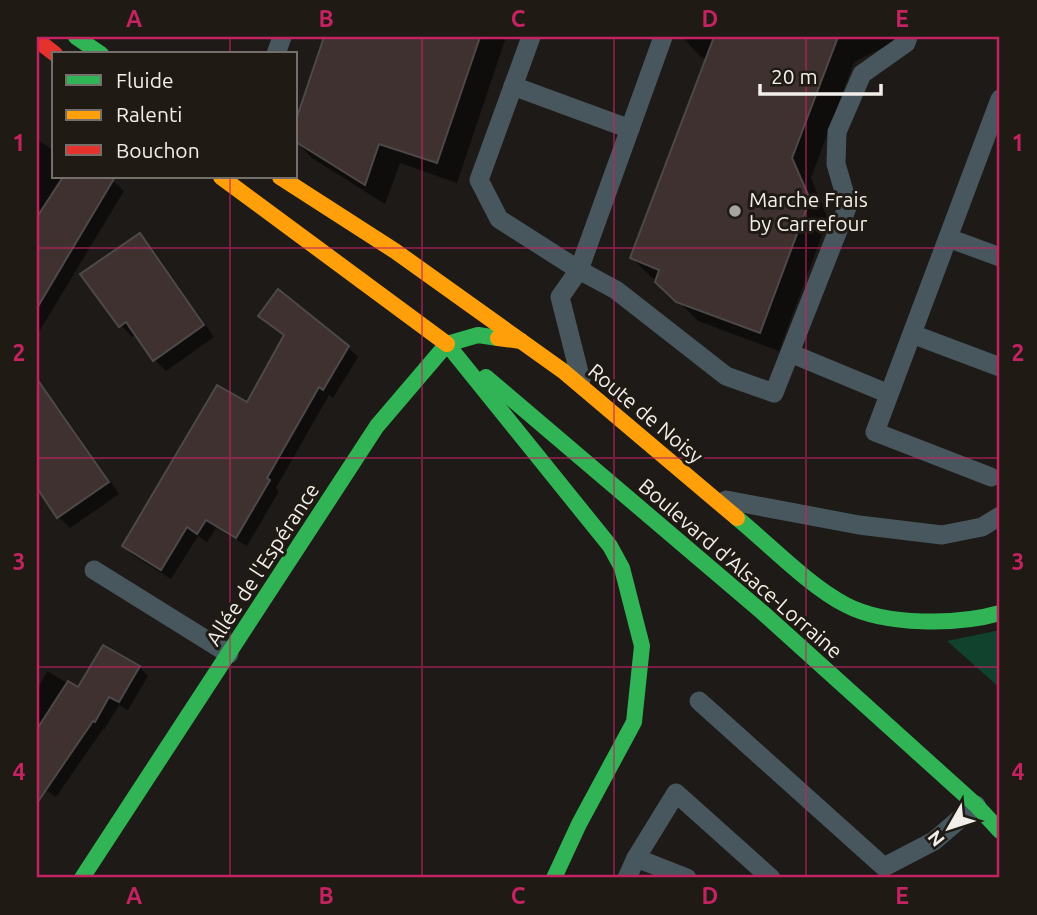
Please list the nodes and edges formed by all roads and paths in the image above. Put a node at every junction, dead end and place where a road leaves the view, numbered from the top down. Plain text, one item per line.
1 (76, 37) edge
2 (531, 37) edge
3 (663, 37) edge
4 (908, 37) edge
5 (37, 40) edge
6 (52, 52) edge
7 (98, 52) edge
8 (513, 86) junction
9 (1000, 99) edge
10 (630, 129) junction
11 (993, 141) edge
12 (221, 178) edge
13 (282, 178) edge
14 (948, 238) junction
15 (1000, 257) edge
16 (579, 270) junction
17 (912, 334) junction
18 (521, 341) junction
19 (447, 344) junction
20 (790, 353) junction
21 (1000, 368) edge
22 (583, 386) junction
23 (889, 394) junction
24 (991, 477) dead end
25 (711, 497) junction
26 (1000, 516) edge
27 (94, 570) dead end
28 (1000, 613) edge
29 (229, 654) junction
30 (699, 701) dead end
31 (975, 805) junction
32 (1000, 831) edge
33 (636, 858) junction
34 (880, 873) edge
35 (82, 878) edge
36 (554, 878) edge
37 (627, 878) edge
38 (687, 878) edge
39 (771, 878) edge

1 - 7 main road
2 - 8 lane
3 - 10 lane
4 - 20 lane
5 - 6 main road
8 - 10 lane
8 - 16 lane
9 - 11 lane
10 - 16 lane
11 - 14 lane
12 - 19 main road
13 - 18 main road, Route de Noisy
14 - 15 lane
14 - 17 lane
16 - 20 lane
16 - 22 lane
17 - 21 lane
17 - 23 lane
18 - 19 main road
18 - 22 main road, Route de Noisy
19 - 29 main road, Allée de l'Espérance
19 - 31 main road, Boulevard d'Alsace-Lorraine
19 - 36 main road
20 - 23 lane
22 - 25 main road, Route de Noisy
23 - 24 lane
25 - 26 lane
25 - 28 main road, Route de Noisy
27 - 29 lane
29 - 35 main road, Allée de l'Espérance
30 - 34 lane
31 - 32 main road, Boulevard d'Alsace-Lorraine
31 - 34 lane
33 - 37 lane
33 - 38 lane
33 - 39 lane

